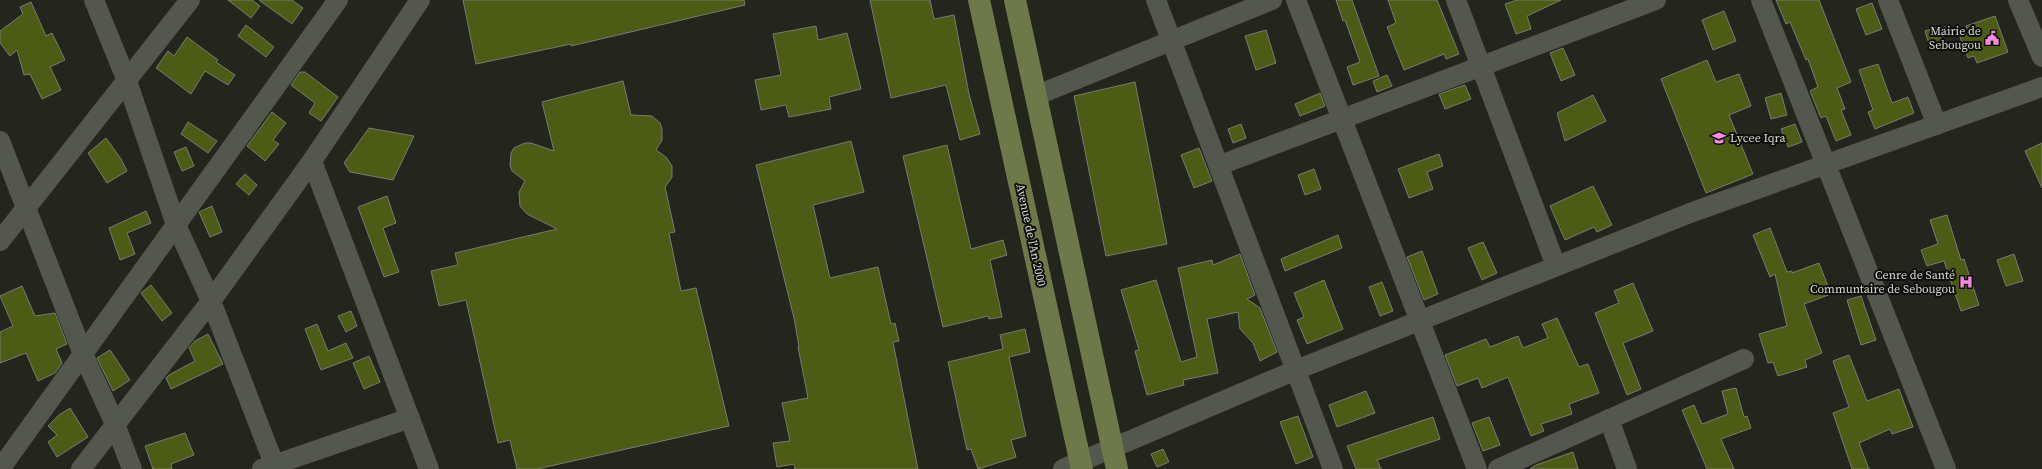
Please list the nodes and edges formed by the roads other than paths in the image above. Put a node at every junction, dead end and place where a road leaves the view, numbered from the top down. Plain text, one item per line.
1 (94, 0) edge
2 (190, 0) edge
3 (338, 0) edge
4 (420, 0) edge
5 (979, 0) edge
6 (1015, 0) edge
7 (1156, 0) edge
8 (1272, 0) edge
9 (1296, 0) edge
10 (1456, 0) edge
11 (1656, 0) edge
12 (1761, 0) edge
13 (1888, 0) edge
14 (2018, 0) edge
15 (1171, 41) junction
16 (2042, 56) edge
17 (1482, 66) junction
18 (127, 81) junction
19 (2042, 87) edge
20 (1035, 96) junction
21 (1342, 119) junction
22 (1937, 125) junction
23 (0, 141) edge
24 (312, 161) junction
25 (1826, 165) junction
26 (1220, 166) junction
27 (25, 207) junction
28 (176, 225) junction
29 (0, 241) edge
30 (1556, 266) junction
31 (211, 301) junction
32 (1420, 321) junction
33 (83, 354) junction
34 (1744, 358) dead end
35 (1296, 370) junction
36 (410, 418) junction
37 (1609, 419) junction
38 (115, 424) junction
39 (1112, 448) junction
40 (1075, 467) edge
41 (271, 468) edge
42 (0, 469) edge
43 (81, 469) edge
44 (132, 469) edge
45 (429, 469) edge
46 (1117, 469) edge
47 (1333, 469) edge
48 (1477, 469) edge
49 (1498, 469) edge
50 (1628, 469) edge
51 (1946, 469) edge

1 - 18 street
2 - 18 street
3 - 28 street
4 - 24 street
5 - 40 main road, Avenue de l'An 2000
6 - 20 main road
7 - 15 street
8 - 15 street
9 - 21 street
10 - 17 street
11 - 17 street
12 - 25 street
13 - 22 street
14 - 16 street
15 - 20 street
15 - 26 street
17 - 21 street
17 - 30 street
18 - 27 street
18 - 28 street
19 - 22 street
20 - 39 main road
21 - 26 street
21 - 32 street
22 - 25 street
23 - 27 street
24 - 31 street
24 - 36 street
25 - 30 street
25 - 51 street
26 - 35 street
27 - 29 street
27 - 33 street
28 - 31 street
28 - 33 street
30 - 32 street
31 - 38 street
31 - 41 street
32 - 35 street
32 - 48 street
33 - 38 street
33 - 42 street
34 - 37 street
35 - 39 street
35 - 47 street
36 - 41 street
36 - 45 street
37 - 49 street
37 - 50 street
38 - 43 street
38 - 44 street
39 - 40 street
39 - 46 main road

